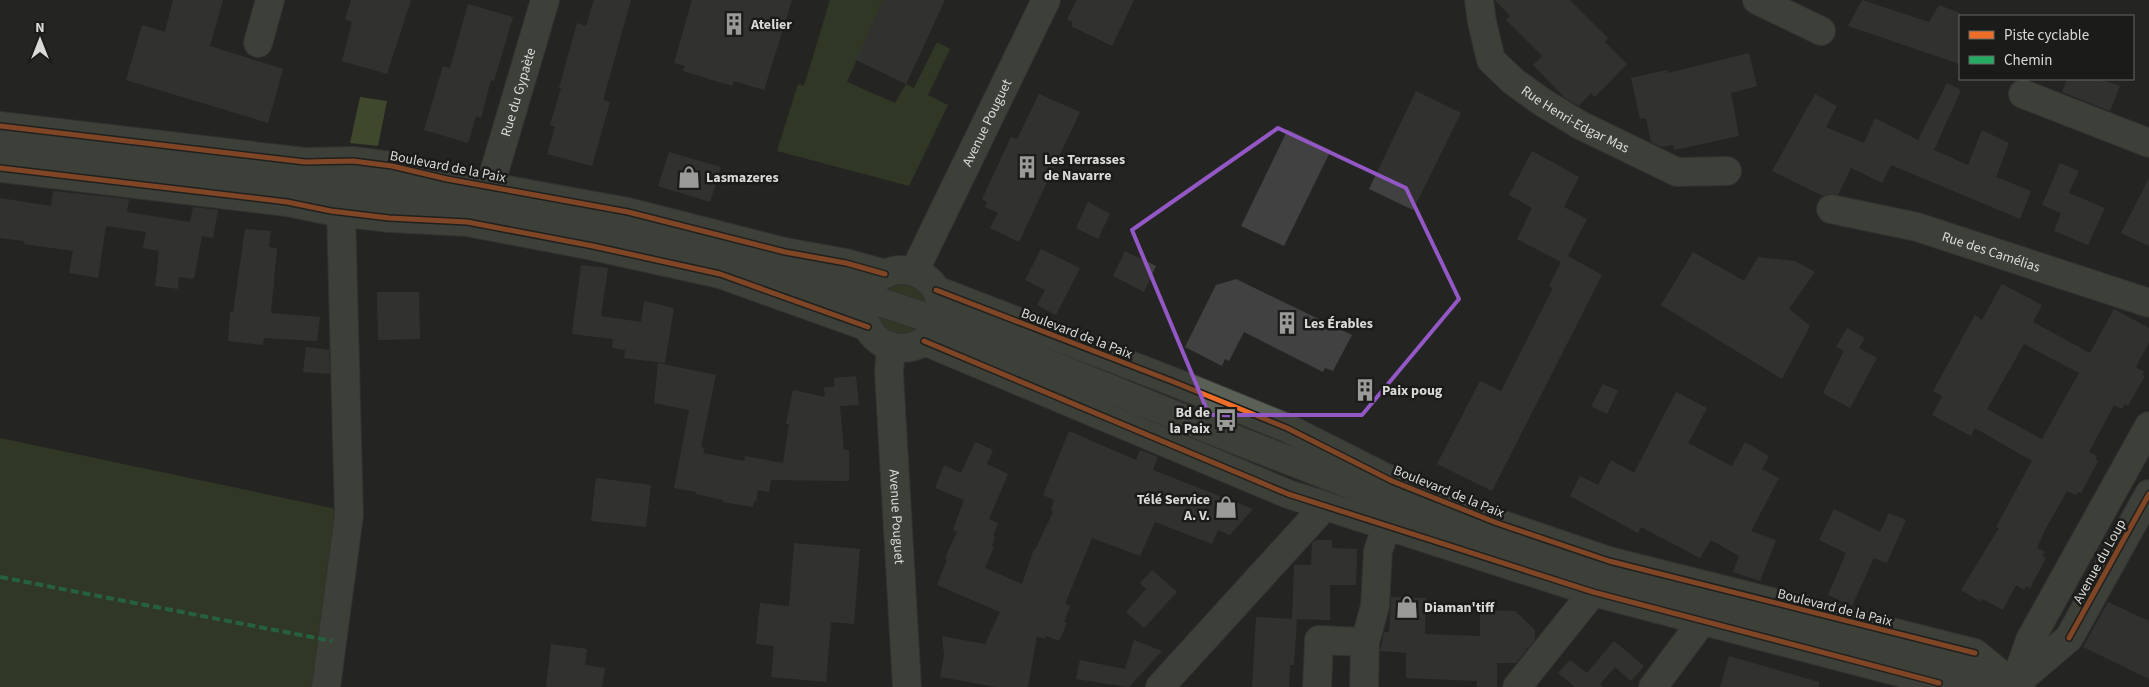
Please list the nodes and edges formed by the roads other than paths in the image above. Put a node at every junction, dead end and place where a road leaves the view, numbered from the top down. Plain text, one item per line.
1 (270, 0) edge
2 (545, 0) edge
3 (1046, 0) edge
4 (1479, 0) edge
5 (1757, 0) edge
6 (1821, 31) dead end
7 (258, 43) dead end
8 (2023, 94) dead end
9 (0, 126) edge
10 (2149, 143) edge
11 (0, 145) edge
12 (0, 168) edge
13 (1727, 171) dead end
14 (490, 186) junction
15 (1831, 209) dead end
16 (341, 212) junction
17 (914, 272) junction
18 (886, 274) junction
19 (936, 290) junction
20 (865, 297) junction
21 (2149, 303) edge
22 (868, 327) junction
23 (932, 331) junction
24 (890, 346) junction
25 (2149, 426) edge
26 (2149, 464) edge
27 (2149, 494) edge
28 (1325, 506) junction
29 (1387, 525) junction
30 (1603, 586) junction
31 (1726, 591) junction
32 (1703, 620) junction
33 (1365, 642) junction
34 (2012, 686) edge
35 (326, 687) edge
36 (907, 687) edge
37 (1160, 687) edge
38 (1317, 687) edge
39 (1364, 687) edge
40 (1518, 687) edge
41 (1653, 687) edge
42 (1956, 687) edge

1 - 7 street
2 - 14 street, Rue du Gypaète
3 - 17 street, Avenue Pouguet
4 - 13 street, Rue Henri-Edgar Mas
5 - 6 street
8 - 10 street
9 - 14 main road, Boulevard de la Paix
11 - 20 street
12 - 16 main road
14 - 18 main road, Boulevard de la Paix
15 - 21 street, Rue des Camélias
16 - 22 main road
16 - 35 street
17 - 18 main road
17 - 19 main road
18 - 20 main road
19 - 23 main road
19 - 31 main road, Boulevard de la Paix
20 - 22 main road
20 - 23 street
22 - 24 main road
23 - 24 main road
23 - 28 main road
23 - 30 street
24 - 36 street, Avenue Pouguet
25 - 34 street, Avenue du Loup
26 - 34 street
27 - 34 street, Avenue du Loup
28 - 29 main road
28 - 37 street
29 - 30 main road
29 - 33 street
30 - 31 street
30 - 32 main road
30 - 34 street
30 - 40 street
31 - 34 main road, Boulevard de la Paix
32 - 41 street
32 - 42 main road
33 - 38 street
33 - 39 street

